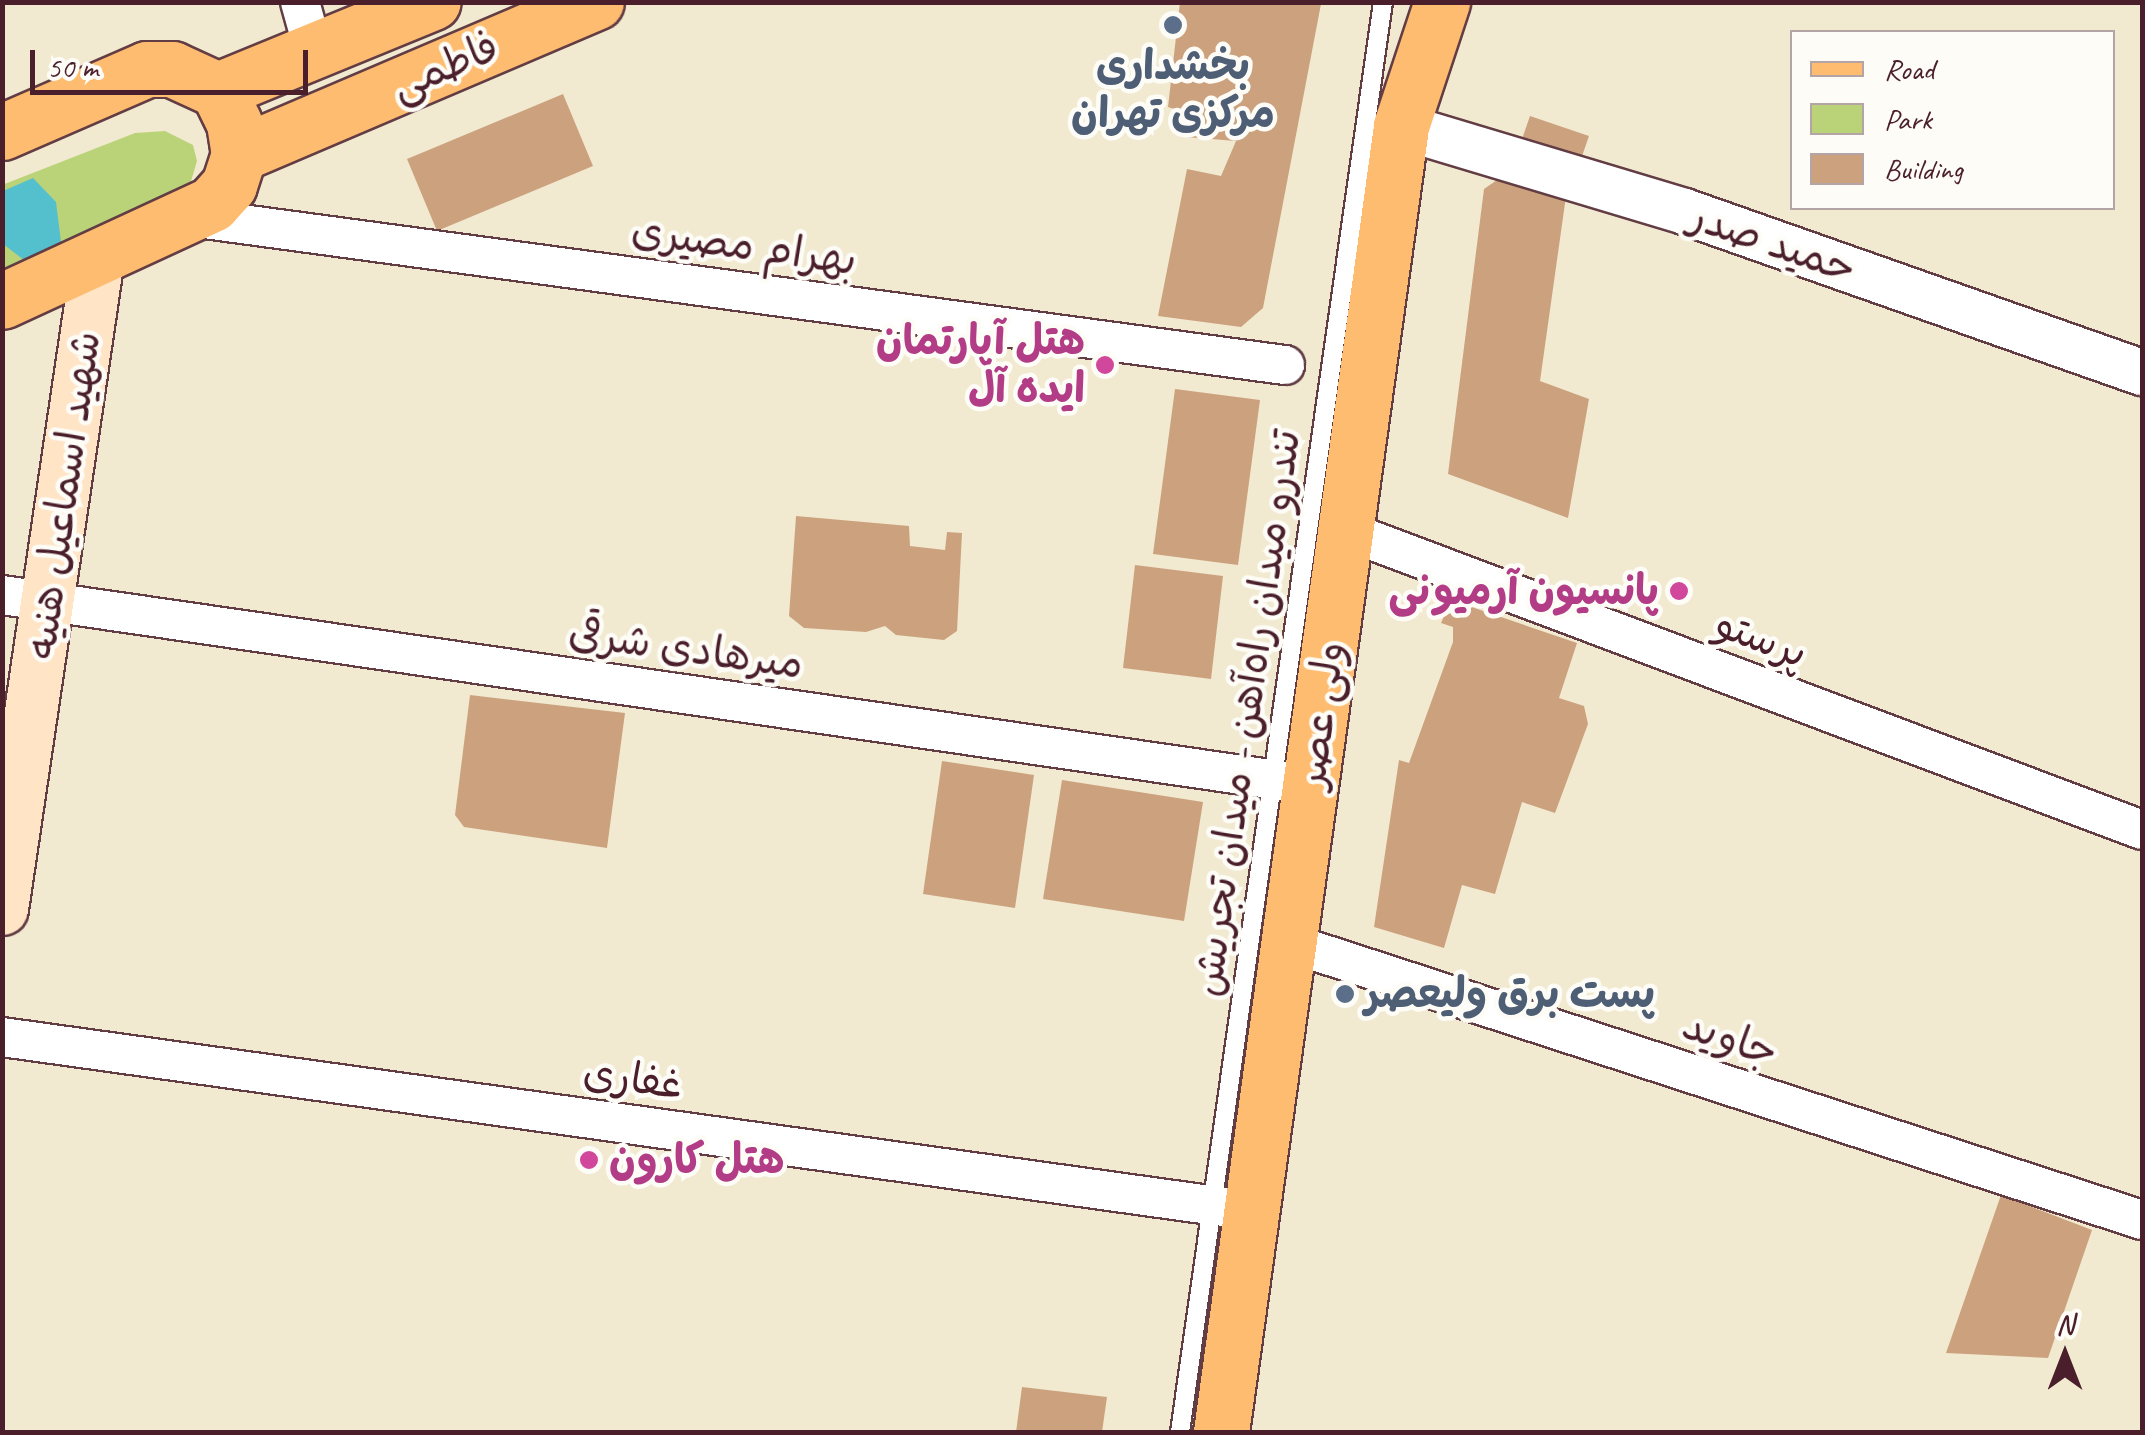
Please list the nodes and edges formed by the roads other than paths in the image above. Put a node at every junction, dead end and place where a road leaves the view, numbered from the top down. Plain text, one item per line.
1 (433, 2) edge
2 (596, 2) edge
3 (1383, 2) edge
4 (1403, 2) edge
5 (1442, 2) edge
6 (307, 27) edge
7 (218, 90) junction
8 (336, 113) junction
9 (1400, 126) junction
10 (2, 132) edge
11 (239, 154) junction
12 (190, 217) junction
13 (98, 258) junction
14 (2, 301) edge
15 (1285, 364) dead end
16 (2142, 372) edge
17 (1347, 531) junction
18 (25, 598) edge
19 (1292, 783) junction
20 (2142, 830) edge
21 (2, 910) edge
22 (1290, 943) junction
23 (2, 1037) edge
24 (1232, 1209) junction
25 (2142, 1220) edge
26 (1180, 1432) edge
27 (1221, 1432) edge

1 - 6 main road, فاطمی
2 - 8 main road, فاطمی
3 - 19 lane, تندرو میدان راه‌آهن - میدان تجریش
4 - 9 main road
5 - 9 main road, ولی عصر
6 - 7 main road, فاطمی
6 - 8 main road
7 - 10 main road
7 - 11 main road
8 - 11 main road, فاطمی
9 - 16 street, حمید صدر
9 - 17 main road, ولی عصر
11 - 12 main road
12 - 13 main road
12 - 15 street, بهرام مصیری
13 - 14 main road
13 - 18 main road, شهید اسماعیل هنیه
17 - 19 main road, ولی عصر
17 - 20 street, پرستو
18 - 19 street, میرهادی شرقی
18 - 21 main road, شهید اسماعیل هنیه
19 - 22 main road, ولی عصر
19 - 24 lane, تندرو میدان راه‌آهن - میدان تجریش
22 - 24 main road, ولی عصر
22 - 25 street, جاوید
23 - 24 street, غفاری
24 - 26 lane, تندرو میدان راه‌آهن - میدان تجریش
24 - 27 main road, ولی عصر

